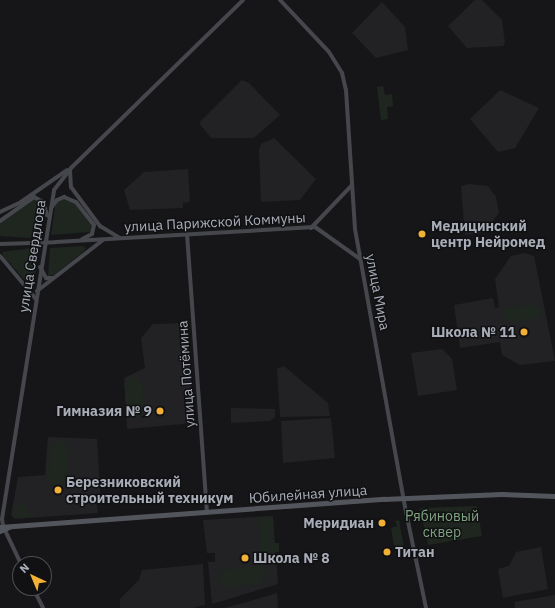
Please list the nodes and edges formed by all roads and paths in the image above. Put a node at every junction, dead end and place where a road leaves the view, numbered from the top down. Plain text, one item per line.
1 (243, 0) edge
2 (280, 0) edge
3 (70, 168) junction
4 (352, 185) junction
5 (0, 212) edge
6 (49, 214) junction
7 (0, 221) edge
8 (47, 225) junction
9 (311, 228) junction
10 (187, 234) junction
11 (121, 238) junction
12 (104, 239) junction
13 (0, 240) edge
14 (74, 241) junction
15 (0, 244) edge
16 (10, 244) junction
17 (87, 251) junction
18 (0, 256) edge
19 (360, 259) junction
20 (40, 267) junction
21 (55, 277) junction
22 (37, 291) junction
23 (36, 298) junction
24 (555, 496) edge
25 (404, 498) junction
26 (207, 512) junction
27 (2, 528) edge
28 (17, 556) edge
29 (37, 596) edge
30 (43, 608) edge
31 (426, 608) edge

1 - 3 main road, улица Свердлова
2 - 4 main road, улица Мира
3 - 5 main road
3 - 6 main road, улица Свердлова
3 - 11 main road
4 - 9 main road
4 - 19 main road, улица Мира
6 - 8 main road, улица Свердлова
6 - 14 main road
7 - 8 main road
8 - 20 main road, улица Свердлова
9 - 10 main road, улица Парижской Коммуны
9 - 19 main road, улица Парижской Коммуны
10 - 11 main road, улица Парижской Коммуны
10 - 26 main road, улица Потёмина
11 - 12 main road, улица Парижской Коммуны
12 - 14 main road, улица Парижской Коммуны
12 - 17 main road
13 - 16 main road
14 - 16 main road, улица Парижской Коммуны, bridge
14 - 17 main road
15 - 16 main road
17 - 21 main road
18 - 23 main road
19 - 25 main road, улица Мира
20 - 21 main road
20 - 22 main road, улица Свердлова
21 - 22 main road
22 - 23 main road, улица Свердлова
23 - 27 main road, улица Свердлова
24 - 25 main road, Юбилейная улица
25 - 26 main road, Юбилейная улица
25 - 31 main road, улица Мира
26 - 27 main road, Юбилейная улица
27 - 28 main road
29 - 30 main road

